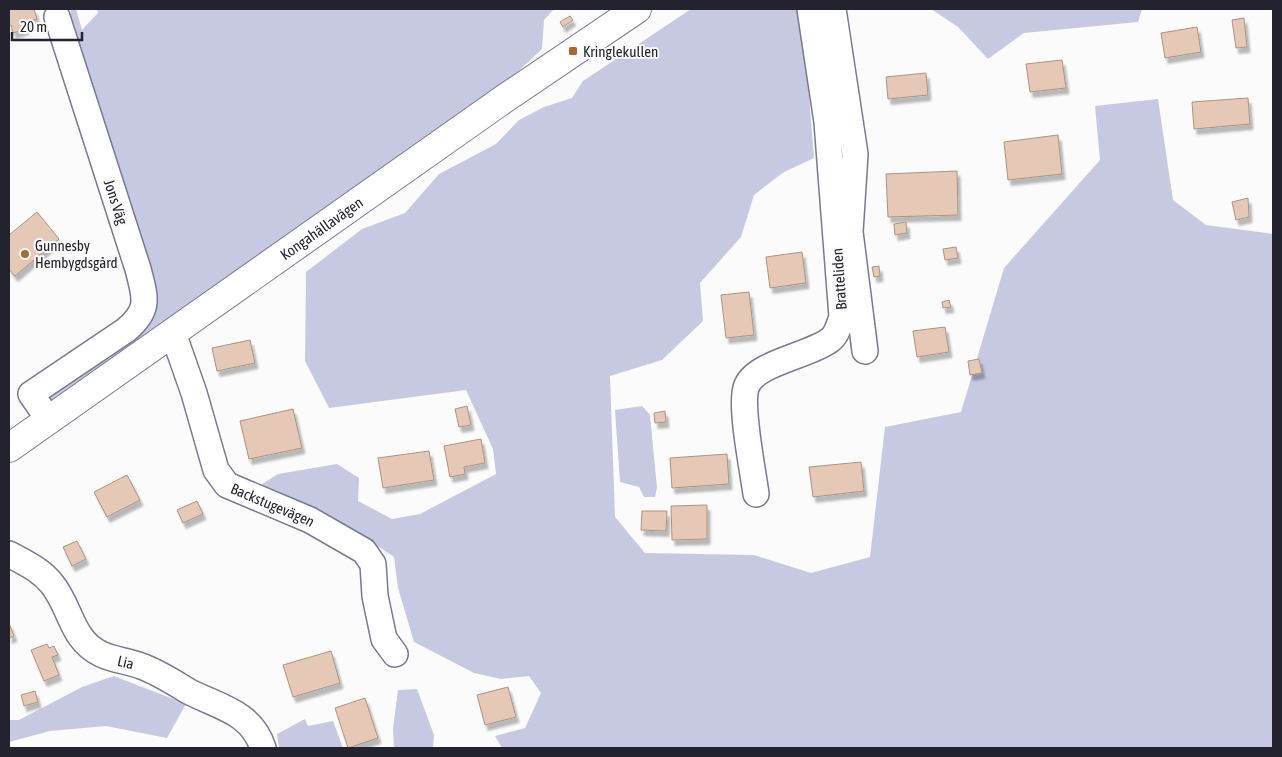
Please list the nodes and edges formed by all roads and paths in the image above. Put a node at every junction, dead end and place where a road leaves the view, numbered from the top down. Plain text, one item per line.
1 (636, 9) edge
2 (810, 9) edge
3 (833, 9) edge
4 (57, 17) dead end
5 (173, 333) junction
6 (866, 351) dead end
7 (48, 420) junction
8 (9, 448) edge
9 (756, 494) dead end
10 (9, 554) edge
11 (395, 654) dead end
12 (263, 748) edge

1 - 5 main road, Kongahällavägen
2 - 9 street, Bratteliden
3 - 6 street, Bratteliden
4 - 7 street, Jons Väg
5 - 7 main road, Kongahällavägen
5 - 11 street, Backstugevägen
7 - 8 main road, Kongahällavägen
10 - 12 street, Lia

